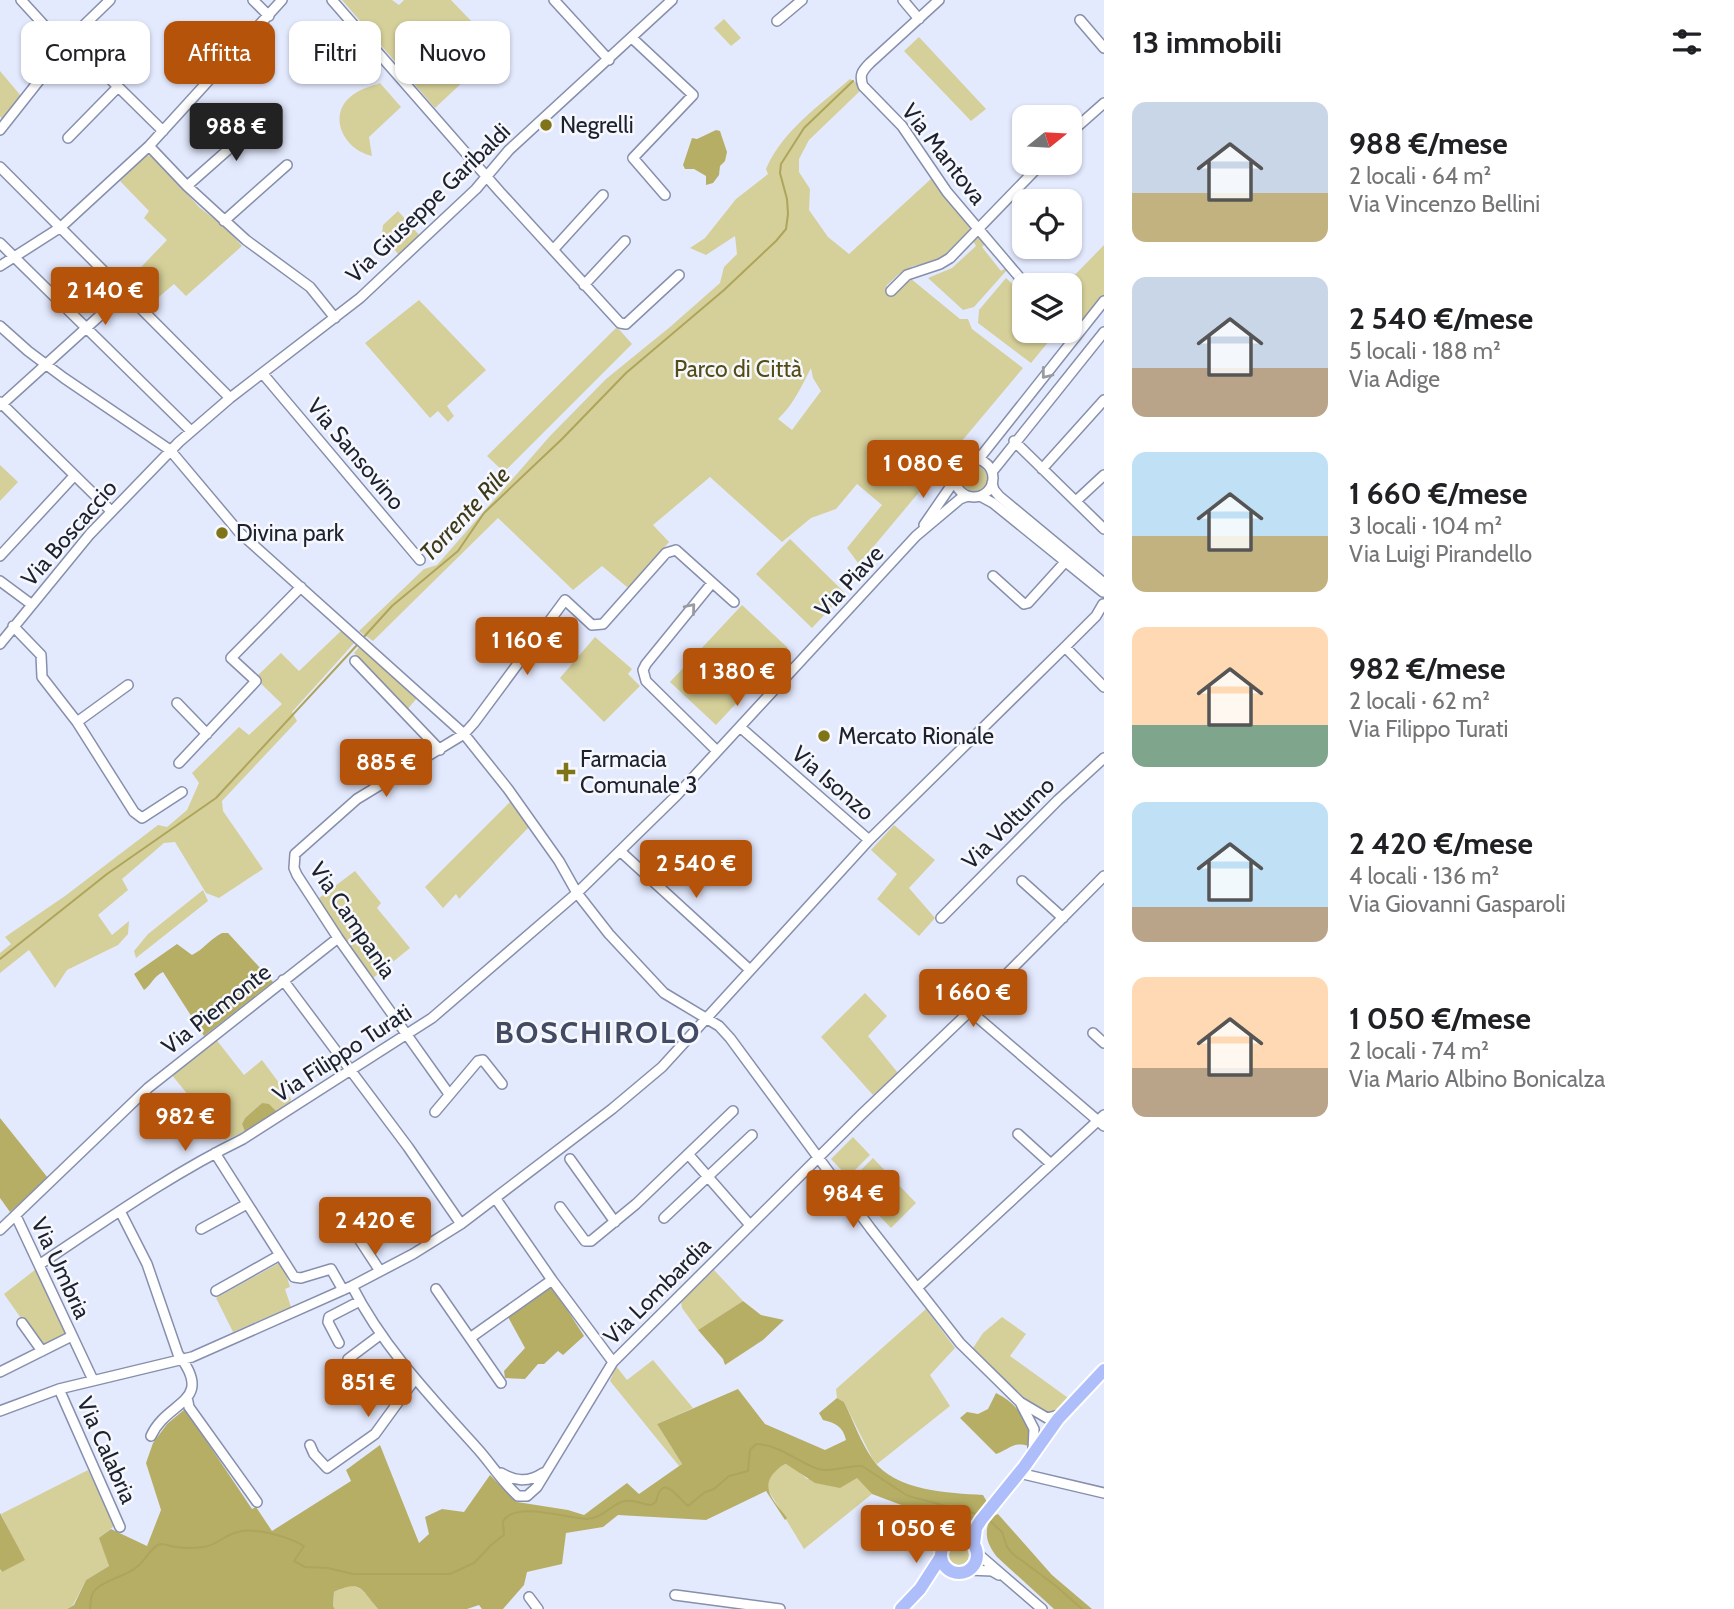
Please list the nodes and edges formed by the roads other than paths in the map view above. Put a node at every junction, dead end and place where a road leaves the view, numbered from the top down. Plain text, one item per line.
1 (21, 0) edge
2 (110, 0) edge
3 (253, 0) edge
4 (282, 0) edge
5 (332, 0) edge
6 (554, 0) edge
7 (672, 0) edge
8 (802, 0) edge
9 (903, 0) edge
10 (939, 0) edge
11 (269, 16) junction
12 (919, 19) junction
13 (1080, 20) dead end
14 (40, 21) edge
15 (88, 21) edge
16 (777, 21) dead end
17 (632, 38) junction
18 (1104, 48) edge
19 (609, 60) junction
20 (36, 84) edge
21 (115, 84) edge
22 (118, 87) junction
23 (1104, 103) edge
24 (265, 117) dead end
25 (1082, 122) edge
26 (0, 130) edge
27 (163, 131) junction
28 (68, 138) dead end
29 (149, 146) junction
30 (287, 165) dead end
31 (0, 167) edge
32 (1030, 175) edge
33 (487, 177) junction
34 (187, 186) junction
35 (603, 195) dead end
36 (665, 195) dead end
37 (224, 221) junction
38 (61, 227) junction
39 (978, 229) junction
40 (625, 242) dead end
41 (0, 243) edge
42 (553, 250) junction
43 (14, 257) junction
44 (0, 266) edge
45 (1016, 273) edge
46 (679, 275) dead end
47 (584, 285) junction
48 (891, 291) dead end
49 (126, 292) junction
50 (1104, 301) edge
51 (335, 318) junction
52 (1082, 328) edge
53 (4, 329) edge
54 (86, 330) junction
55 (1104, 332) edge
56 (0, 340) edge
57 (1070, 343) edge
58 (46, 365) junction
59 (263, 374) junction
60 (230, 398) junction
61 (1104, 400) edge
62 (1, 404) edge
63 (191, 431) junction
64 (1014, 442) junction
65 (170, 450) junction
66 (978, 460) junction
67 (1042, 469) junction
68 (992, 472) junction
69 (1104, 475) edge
70 (74, 476) junction
71 (955, 480) junction
72 (992, 483) junction
73 (968, 496) junction
74 (980, 496) junction
75 (1076, 501) junction
76 (111, 512) junction
77 (1104, 529) edge
78 (916, 537) junction
79 (0, 556) edge
80 (420, 560) dead end
81 (1066, 561) junction
82 (993, 576) dead end
83 (0, 581) edge
84 (712, 583) junction
85 (301, 587) junction
86 (1104, 589) edge
87 (734, 602) dead end
88 (31, 604) junction
89 (1102, 609) edge
90 (13, 626) junction
91 (0, 643) edge
92 (1065, 647) junction
93 (355, 661) dead end
94 (128, 685) dead end
95 (1104, 687) edge
96 (177, 703) dead end
97 (77, 722) junction
98 (740, 727) junction
99 (207, 734) junction
100 (464, 734) junction
101 (440, 750) junction
102 (718, 751) junction
103 (1104, 758) edge
104 (179, 764) dead end
105 (182, 793) dead end
106 (869, 840) junction
107 (621, 851) junction
108 (1104, 876) edge
109 (1022, 881) dead end
110 (577, 893) junction
111 (941, 918) dead end
112 (1063, 918) junction
113 (338, 938) junction
114 (750, 970) junction
115 (283, 980) junction
116 (970, 1011) junction
117 (706, 1018) junction
118 (1093, 1033) dead end
119 (408, 1034) junction
120 (1104, 1043) edge
121 (351, 1071) junction
122 (502, 1084) dead end
123 (449, 1094) junction
124 (733, 1111) dead end
125 (435, 1112) dead end
126 (1102, 1121) edge
127 (1018, 1134) dead end
128 (752, 1135) dead end
129 (215, 1153) junction
130 (688, 1154) junction
131 (570, 1158) dead end
132 (818, 1158) junction
133 (1051, 1164) junction
134 (708, 1177) junction
135 (496, 1199) junction
136 (247, 1204) junction
137 (560, 1207) dead end
138 (340, 1210) dead end
139 (120, 1211) junction
140 (16, 1216) junction
141 (664, 1218) dead end
142 (615, 1222) junction
143 (461, 1224) junction
144 (750, 1225) junction
145 (201, 1229) dead end
146 (0, 1230) edge
147 (280, 1255) junction
148 (39, 1265) junction
149 (380, 1271) junction
150 (552, 1280) junction
151 (348, 1288) junction
152 (917, 1288) junction
153 (436, 1289) dead end
154 (216, 1292) dead end
155 (360, 1301) junction
156 (22, 1323) dead end
157 (380, 1335) junction
158 (72, 1336) junction
159 (470, 1338) junction
160 (339, 1343) dead end
161 (42, 1351) junction
162 (348, 1359) dead end
163 (182, 1360) junction
164 (613, 1362) junction
165 (1104, 1370) edge
166 (0, 1372) edge
167 (415, 1379) junction
168 (93, 1380) junction
169 (501, 1383) dead end
170 (1090, 1387) junction
171 (59, 1389) junction
172 (187, 1397) junction
173 (1020, 1402) junction
174 (1066, 1410) junction
175 (0, 1411) edge
176 (1042, 1417) junction
177 (1031, 1422) junction
178 (1055, 1431) junction
179 (151, 1436) dead end
180 (310, 1445) dead end
181 (1036, 1453) junction
182 (546, 1469) junction
183 (1021, 1470) junction
184 (498, 1472) junction
185 (1104, 1493) edge
186 (257, 1502) dead end
187 (981, 1520) junction
188 (120, 1527) dead end
189 (960, 1537) junction
190 (976, 1549) junction
191 (940, 1558) junction
192 (969, 1570) junction
193 (955, 1574) junction
194 (1007, 1578) junction
195 (920, 1589) junction
196 (675, 1595) dead end
197 (529, 1597) dead end
198 (538, 1609) edge
199 (780, 1609) edge
200 (901, 1609) edge
201 (1042, 1609) edge

1 - 14 street
2 - 15 street
3 - 11 street
4 - 11 street
5 - 33 street
6 - 19 street
7 - 17 street, Via Giuseppe Garibaldi
8 - 16 street
9 - 12 street
10 - 12 street
11 - 27 street
12 - 39 street, Via Mantova
13 - 18 street
17 - 19 street, Via Giuseppe Garibaldi
17 - 36 street
19 - 33 street, Via Giuseppe Garibaldi
20 - 26 street
21 - 22 street
22 - 27 street
22 - 28 street
23 - 25 street
24 - 34 street
27 - 29 street
29 - 34 street
29 - 38 street
30 - 37 street
31 - 38 street
32 - 39 street
33 - 42 street
33 - 51 street, Via Giuseppe Garibaldi
34 - 37 street
35 - 42 street
37 - 51 street
38 - 43 street
38 - 49 street
39 - 45 street, Via Mantova
39 - 48 street
40 - 47 street
41 - 43 street
42 - 47 street
43 - 44 street
43 - 54 street
46 - 47 street
49 - 54 street
49 - 60 street
50 - 52 street
51 - 59 street, Via Giuseppe Garibaldi
53 - 56 street
53 - 58 street
54 - 58 street
54 - 63 street
55 - 64 street
57 -> 66 street
58 - 62 street
58 - 65 street
59 - 60 street, Via Giuseppe Garibaldi
59 - 80 street, Via Sansovino
60 - 63 street, Via Giuseppe Garibaldi
61 - 67 street
62 - 70 street
63 - 65 street, Via Giuseppe Garibaldi
64 - 67 street
64 - 68 street
65 - 76 street, Via Boscaccio
65 - 85 street
66 - 68 street
66 - 71 street
67 - 75 street
68 - 72 street
69 - 75 street
70 - 76 street
70 - 79 street
71 - 73 street
71 - 78 street, Via Piave
72 - 74 street
72 - 86 street
73 - 74 street
73 - 78 street, Via Piave
74 - 81 street
75 - 77 street
76 - 88 street, Via Boscaccio
78 - 98 street, Via Piave
81 - 82 street
81 - 86 street
83 - 88 street
84 - 87 street
84 - 100 street
102 -> 84 street
85 - 99 street
85 - 100 street
86 - 89 street
88 - 90 street, Via Boscaccio
89 - 92 street
90 - 91 street, Via Boscaccio
90 - 97 street
92 - 95 street
92 - 106 street
93 - 101 street
94 - 97 street
96 - 99 street
97 - 105 street
98 - 102 street, Via Piave
98 - 106 street, Via Isonzo
99 - 104 street
100 - 101 street
100 - 110 street
101 - 113 street, Via Campania
102 - 107 street, Via Piave
103 - 111 street, Via Volturno
106 - 114 street
107 - 110 street, Via Piave
107 - 114 street
108 - 112 street, Via Lombardia
109 - 112 street
110 - 117 street
110 - 119 street, Via Filippo Turati
112 - 116 street, Via Lombardia
113 - 115 street, Via Piemonte
113 - 119 street, Via Campania
114 - 117 street
115 - 121 street
115 - 140 street, Via Piemonte
116 - 126 street
116 - 132 street, Via Lombardia
117 - 132 street
117 - 135 street
118 - 120 street
119 - 121 street, Via Filippo Turati
119 - 123 street, Via Campania
121 - 129 street, Via Filippo Turati
121 - 143 street
122 - 123 street
123 - 125 street
124 - 130 street
126 - 133 street
127 - 133 street
128 - 134 street
129 - 136 street
129 - 139 street, Via Filippo Turati
130 - 134 street
130 - 142 street
131 - 142 street
132 - 144 street, Via Lombardia
132 - 152 street
133 - 152 street
134 - 141 street
134 - 144 street
135 - 143 street
135 - 150 street
136 - 145 street
136 - 147 street
137 - 142 street
138 - 149 street
139 - 148 street, Via Filippo Turati
139 - 163 street
140 - 146 street, Via Piemonte
140 - 148 street, Via Umbria
143 - 149 street
144 - 164 street, Via Lombardia
147 - 151 street
147 - 154 street
148 - 158 street, Via Umbria
149 - 151 street
150 - 159 street
150 - 164 street
151 - 155 street
151 - 163 street
152 - 173 street
153 - 159 street
155 - 157 street
155 - 160 street
156 - 161 street
157 - 162 street
157 - 167 street
158 - 161 street, Via Umbria
158 - 168 street, Via Umbria
159 - 169 street
161 - 166 street, Via Umbria
163 - 168 street
163 - 172 street
164 - 182 street, Via Lombardia
165 - 170 main road
167 - 180 street
167 - 184 street
168 - 171 street
170 - 174 main road
170 - 178 main road
171 - 175 street
171 - 188 street, Via Calabria
172 - 179 street
172 - 186 street
173 - 176 street
173 - 177 street
174 - 176 street
174 - 178 main road
176 - 178 street
177 - 178 street
177 - 181 street
178 - 181 main road
181 - 183 main road
182 - 184 street
182 - 184 street, Via Lombardia
183 - 185 street
183 - 187 main road
187 - 189 main road
187 - 190 main road
189 - 190 main road
189 - 191 main road
190 - 192 main road
190 - 194 street
191 - 193 main road
191 - 195 main road
192 - 193 main road
192 - 194 street
193 - 195 main road
194 - 201 street
195 - 200 main road
196 - 199 street
197 - 198 street

